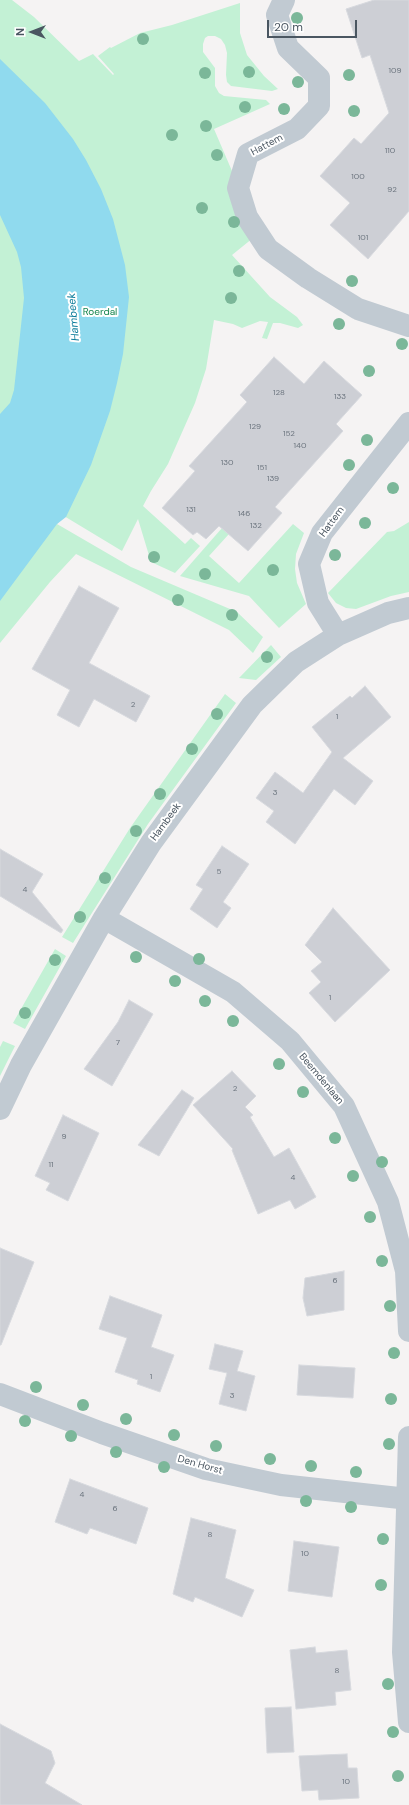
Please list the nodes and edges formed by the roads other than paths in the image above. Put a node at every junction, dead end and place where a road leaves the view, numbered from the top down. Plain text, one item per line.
1 (284, 0) edge
2 (409, 326) edge
3 (409, 423) edge
4 (409, 608) edge
5 (338, 635) junction
6 (104, 918) junction
7 (0, 1109) edge
8 (409, 1331) edge
9 (0, 1394) edge
10 (409, 1437) edge
11 (408, 1499) edge
12 (409, 1722) edge

1 - 2 street, Hattem
3 - 5 street, Hattem
4 - 5 street, Hambeek
5 - 6 street, Hambeek
6 - 7 street, Hambeek
6 - 8 street, Beemdenlaan
9 - 11 street, Den Horst
10 - 11 street
11 - 12 street

